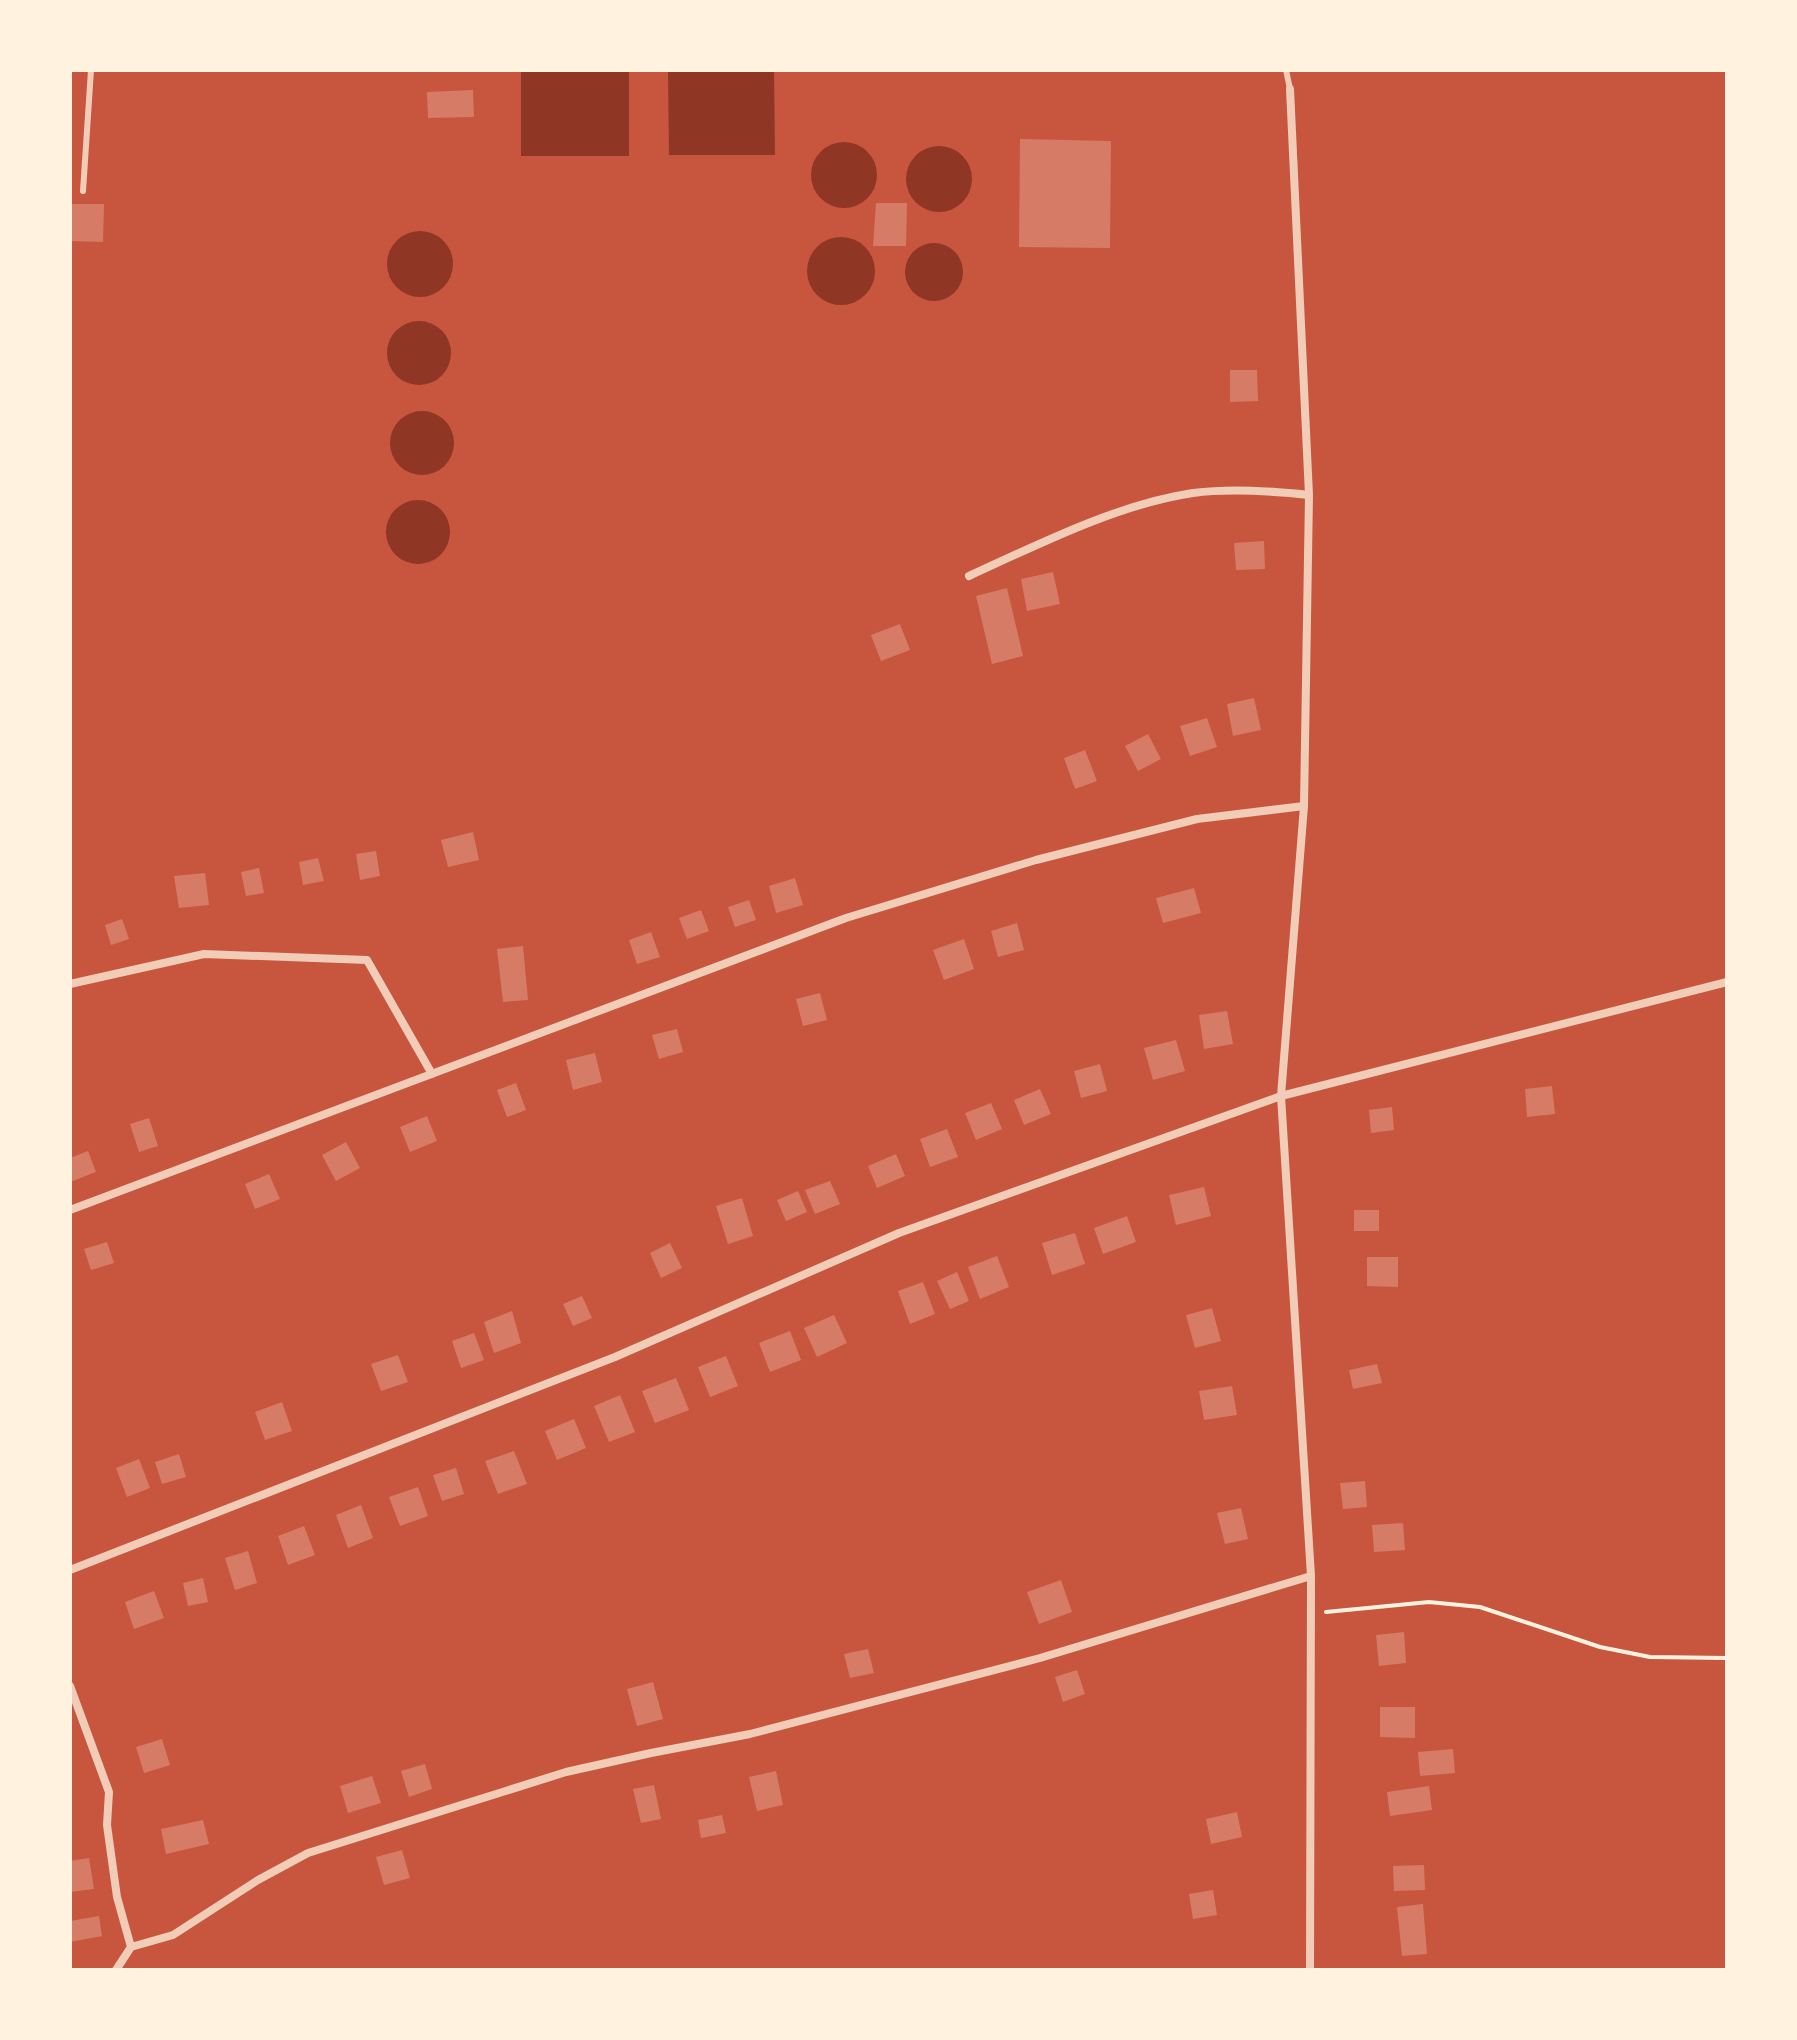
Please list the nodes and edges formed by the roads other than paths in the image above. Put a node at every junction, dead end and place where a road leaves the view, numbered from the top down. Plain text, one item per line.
1 (91, 70) edge
2 (1286, 70) edge
3 (1290, 89) joint
4 (83, 191) dead end
5 (1309, 495) junction
6 (969, 576) dead end
7 (1304, 806) junction
8 (1727, 982) edge
9 (70, 984) edge
10 (432, 1074) junction
11 (1281, 1096) junction
12 (70, 1210) edge
13 (70, 1570) edge
14 (1311, 1576) junction
15 (70, 1686) edge
16 (131, 1947) junction
17 (116, 1970) edge
18 (1310, 1970) edge

1 - 4 lane
2 - 3 lane
3 - 5 street
5 - 6 street
5 - 7 street
7 - 10 street
7 - 11 street
8 - 11 street
9 - 10 street
10 - 12 street
11 - 13 street
11 - 14 street
14 - 16 street
14 - 18 street
15 - 16 street
16 - 17 street

